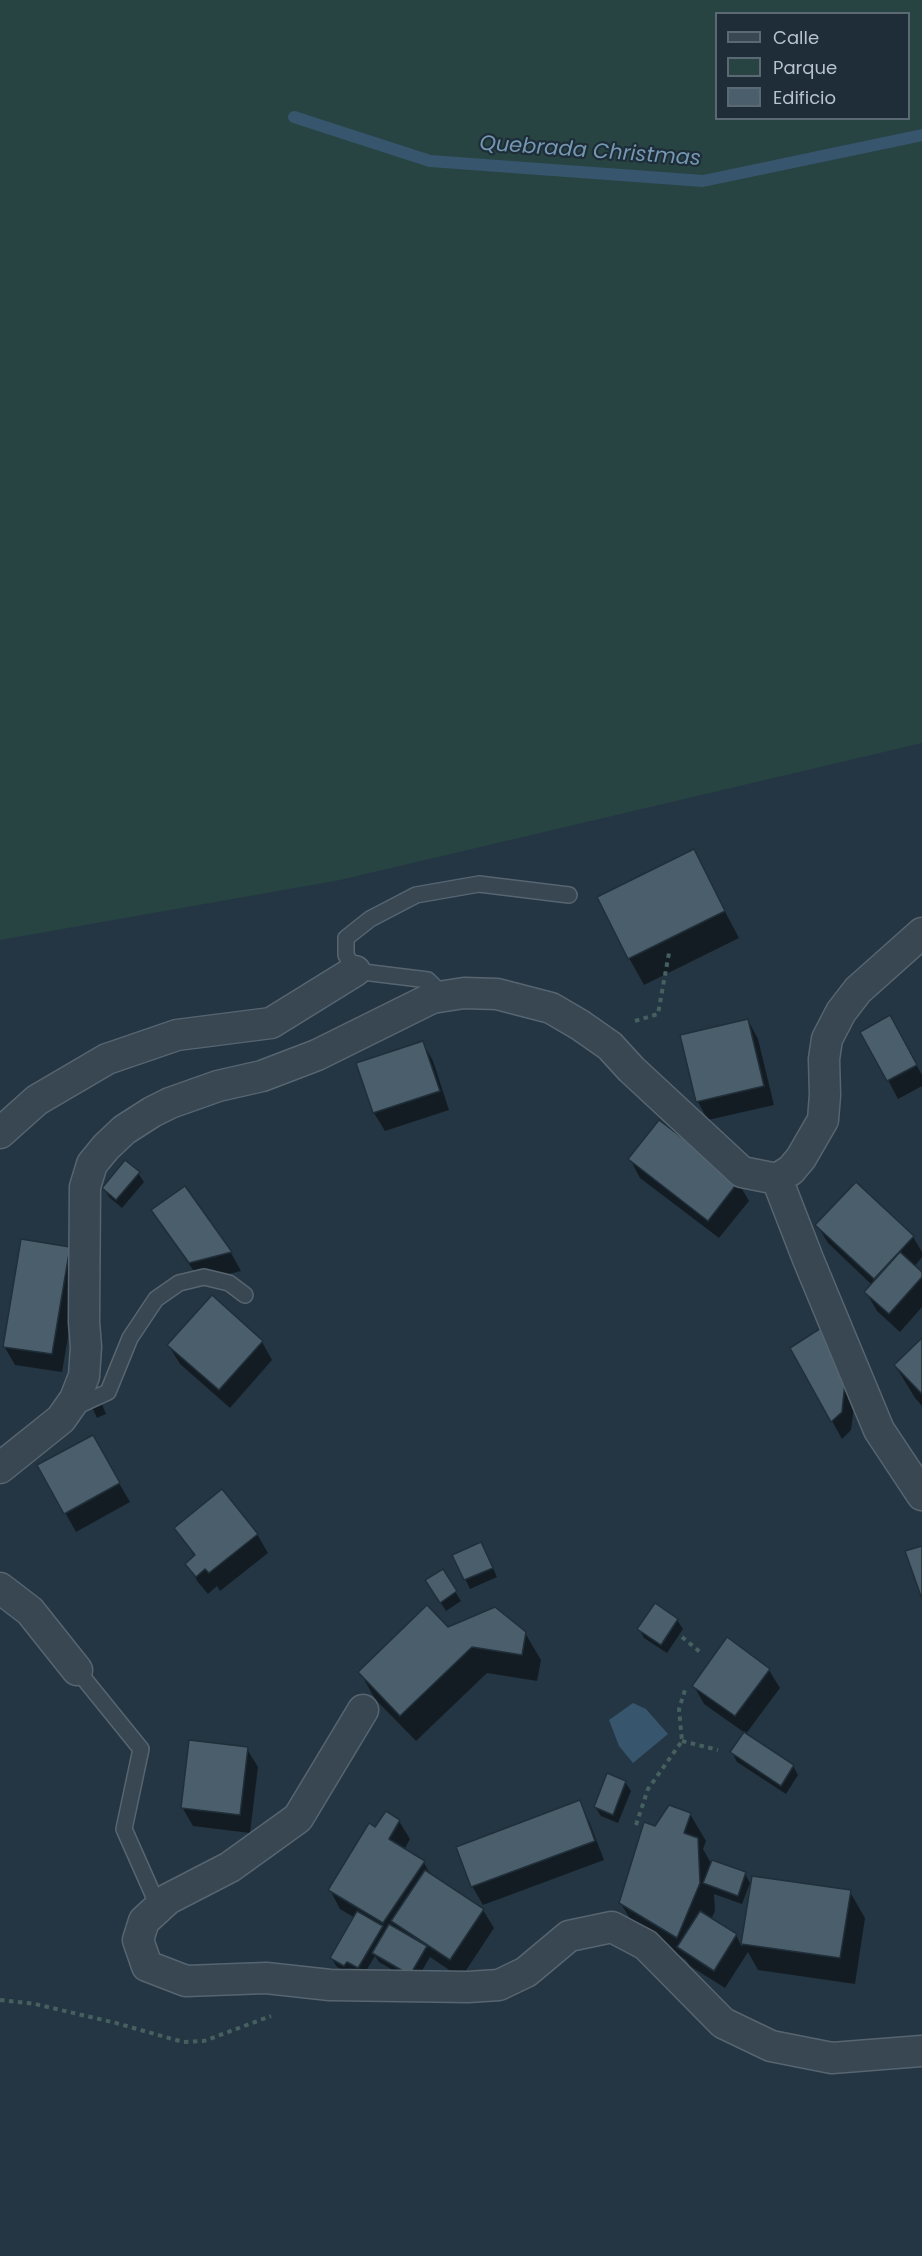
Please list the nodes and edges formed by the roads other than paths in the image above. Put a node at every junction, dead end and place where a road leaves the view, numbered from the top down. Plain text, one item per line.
1 (569, 895) dead end
2 (922, 933) edge
3 (355, 971) junction
4 (444, 996) junction
5 (0, 1133) edge
6 (777, 1179) junction
7 (245, 1295) dead end
8 (67, 1410) junction
9 (0, 1468) edge
10 (922, 1495) edge
11 (0, 1588) edge
12 (77, 1670) joint
13 (363, 1710) dead end
14 (159, 1908) junction
15 (922, 2051) edge

1 - 3 lane
2 - 6 street
3 - 4 lane
3 - 5 street
4 - 6 street
4 - 8 street
6 - 10 street
7 - 8 lane
8 - 9 street
11 - 12 street
12 - 14 lane
13 - 14 street
14 - 15 street

